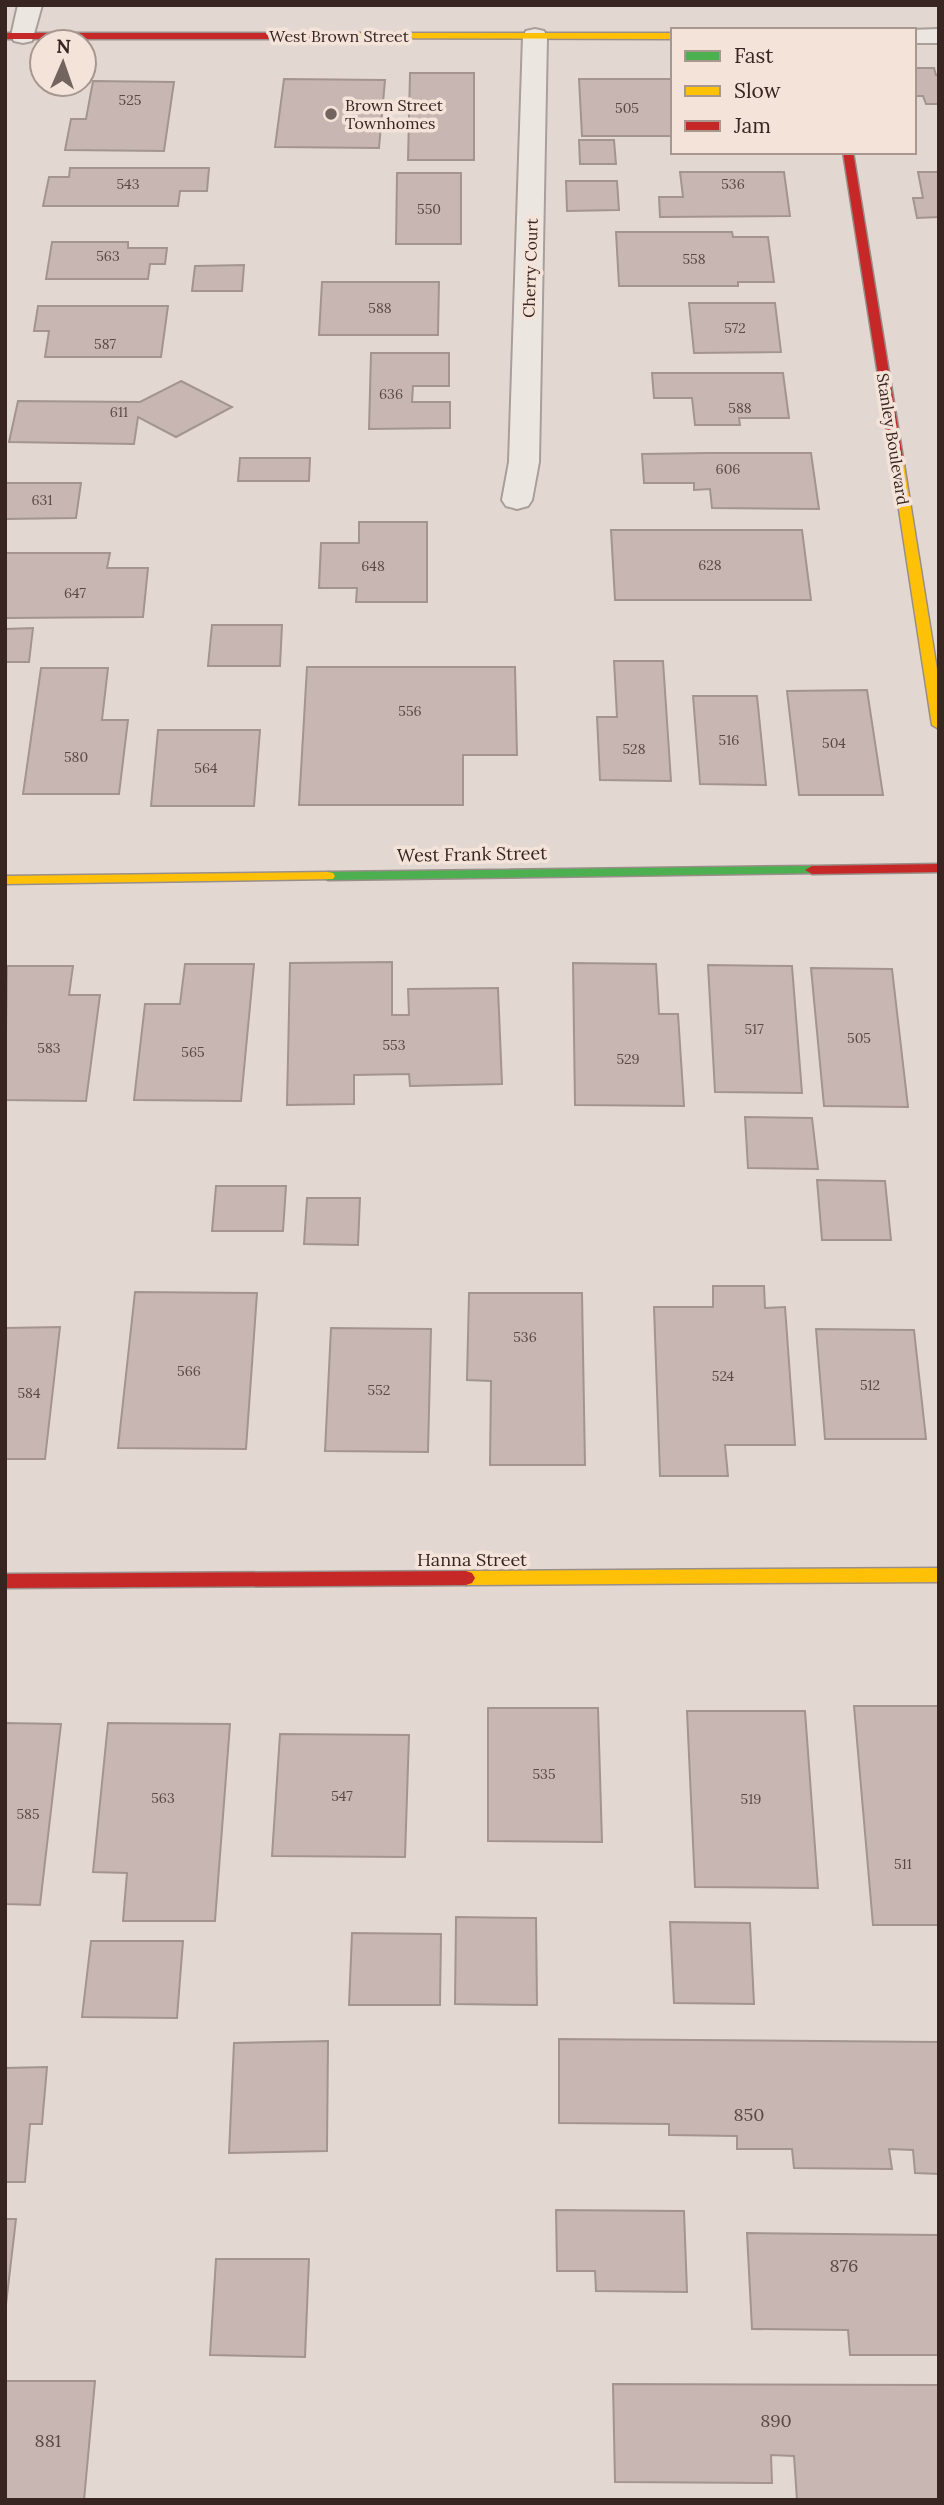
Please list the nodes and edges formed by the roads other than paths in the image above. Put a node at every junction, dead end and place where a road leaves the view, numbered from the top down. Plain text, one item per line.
1 (30, 5) edge
2 (14, 36) edge
3 (535, 36) junction
4 (671, 36) edge
5 (916, 36) edge
6 (939, 36) edge
7 (848, 154) edge
8 (517, 500) dead end
9 (939, 725) edge
10 (939, 868) edge
11 (5, 880) edge
12 (939, 1575) edge
13 (5, 1581) edge

1 - 2 street
2 - 3 street, West Brown Street
3 - 4 street, West Brown Street
3 - 8 street, Cherry Court
5 - 6 street
7 - 9 street, Stanley Boulevard
10 - 11 street, West Frank Street
12 - 13 street, Hanna Street

